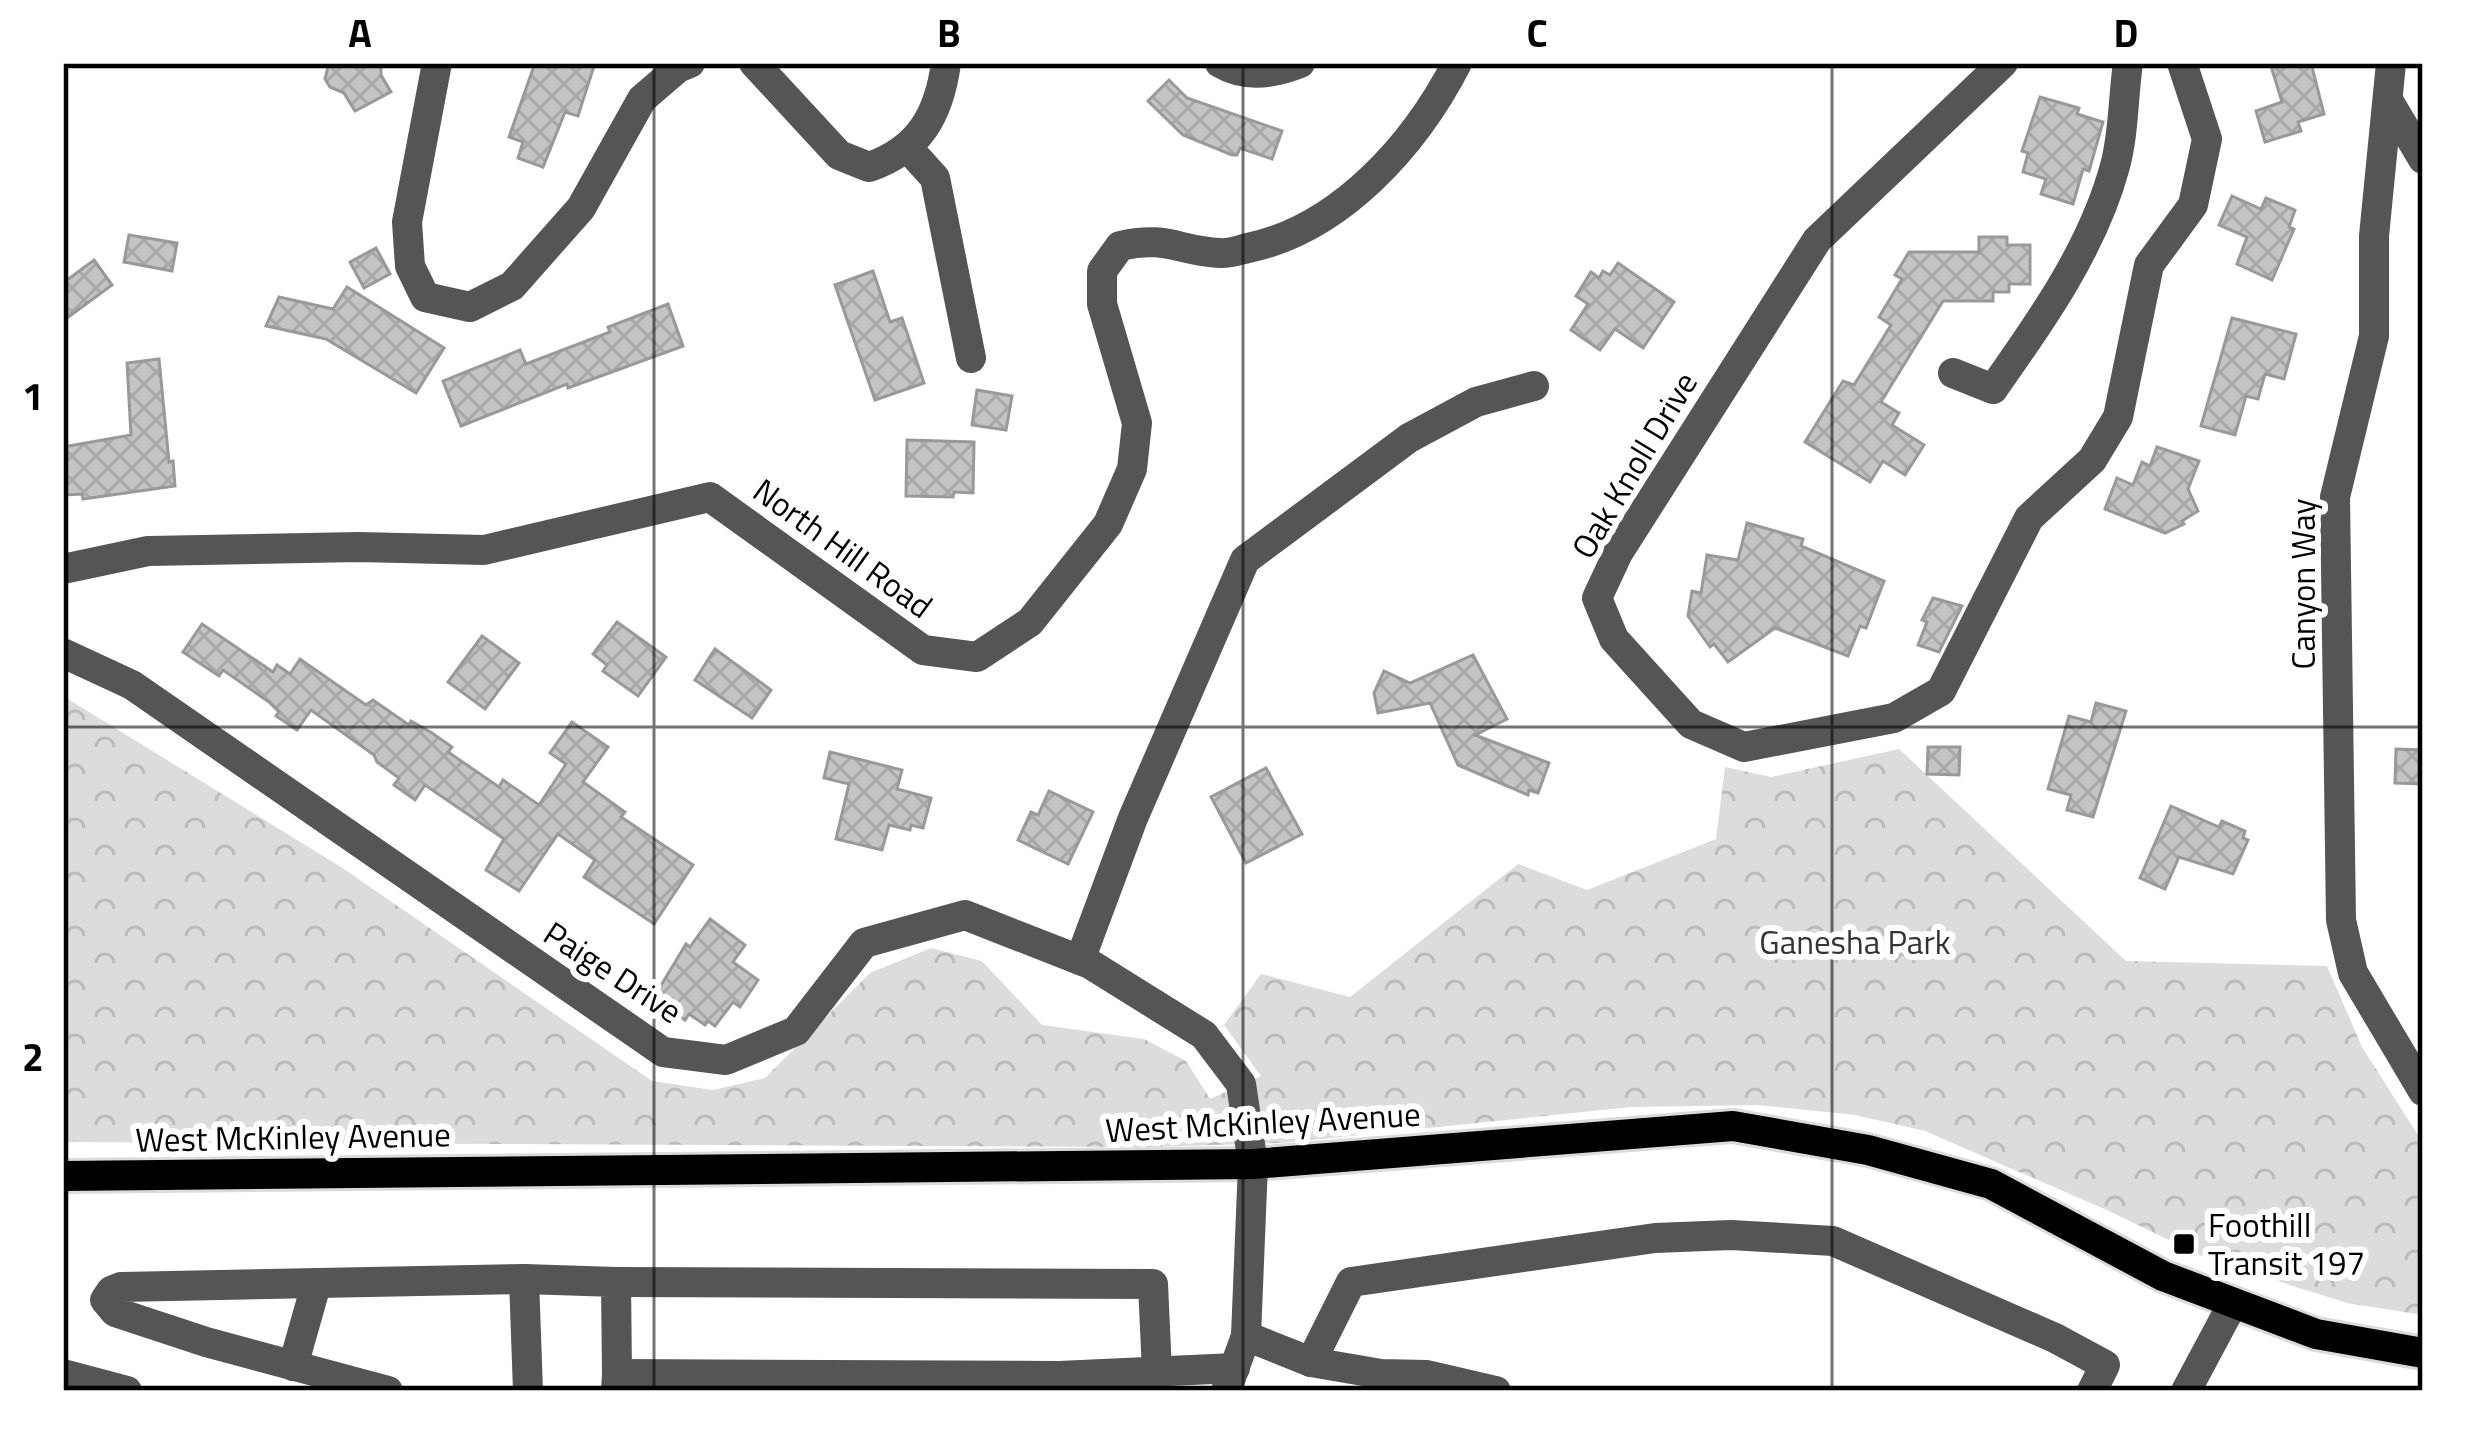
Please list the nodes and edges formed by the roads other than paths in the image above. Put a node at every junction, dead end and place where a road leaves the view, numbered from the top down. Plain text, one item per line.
1 (436, 63) edge
2 (754, 63) edge
3 (946, 63) edge
4 (1220, 63) edge
5 (1300, 63) edge
6 (1457, 63) edge
7 (2003, 63) edge
8 (2128, 63) edge
9 (2182, 63) edge
10 (2391, 63) edge
11 (681, 64) edge
12 (2389, 102) junction
13 (908, 147) junction
14 (2423, 159) edge
15 (971, 358) dead end
16 (1953, 373) dead end
17 (1534, 386) dead end
18 (63, 569) edge
19 (63, 653) edge
20 (1080, 960) junction
21 (2423, 1091) edge
22 (1252, 1164) junction
23 (63, 1176) edge
24 (524, 1280) junction
25 (616, 1282) junction
26 (316, 1285) junction
27 (2233, 1303) junction
28 (1246, 1336) junction
29 (2423, 1353) edge
30 (1311, 1362) junction
31 (293, 1366) junction
32 (1157, 1372) junction
33 (63, 1374) edge
34 (1231, 1379) edge
35 (616, 1383) edge
36 (1059, 1384) edge
37 (127, 1391) edge
38 (388, 1391) edge
39 (528, 1391) edge
40 (1496, 1391) edge
41 (2092, 1391) edge
42 (2186, 1391) edge

1 - 11 street
2 - 13 street
3 - 13 street
4 - 5 street
6 - 18 street, North Hill Road
7 - 9 street, Oak Knoll Drive
8 - 16 street
10 - 12 street, Canyon Way
12 - 14 street
12 - 21 street, Canyon Way
13 - 15 street
17 - 20 street
19 - 20 street, Paige Drive
20 - 22 street, Paige Drive
22 - 23 main road, West McKinley Avenue
22 - 27 main road, West McKinley Avenue
22 - 28 street, Paige Drive
24 - 25 street
24 - 26 street
24 - 39 street
25 - 32 street
25 - 35 street
26 - 31 street
26 - 31 street
27 - 29 main road, West McKinley Avenue
27 - 42 street
28 - 30 street
28 - 34 street, Paige Drive
30 - 40 street
30 - 41 street
31 - 38 street
32 - 34 street
32 - 36 street
33 - 37 street
35 - 36 street

